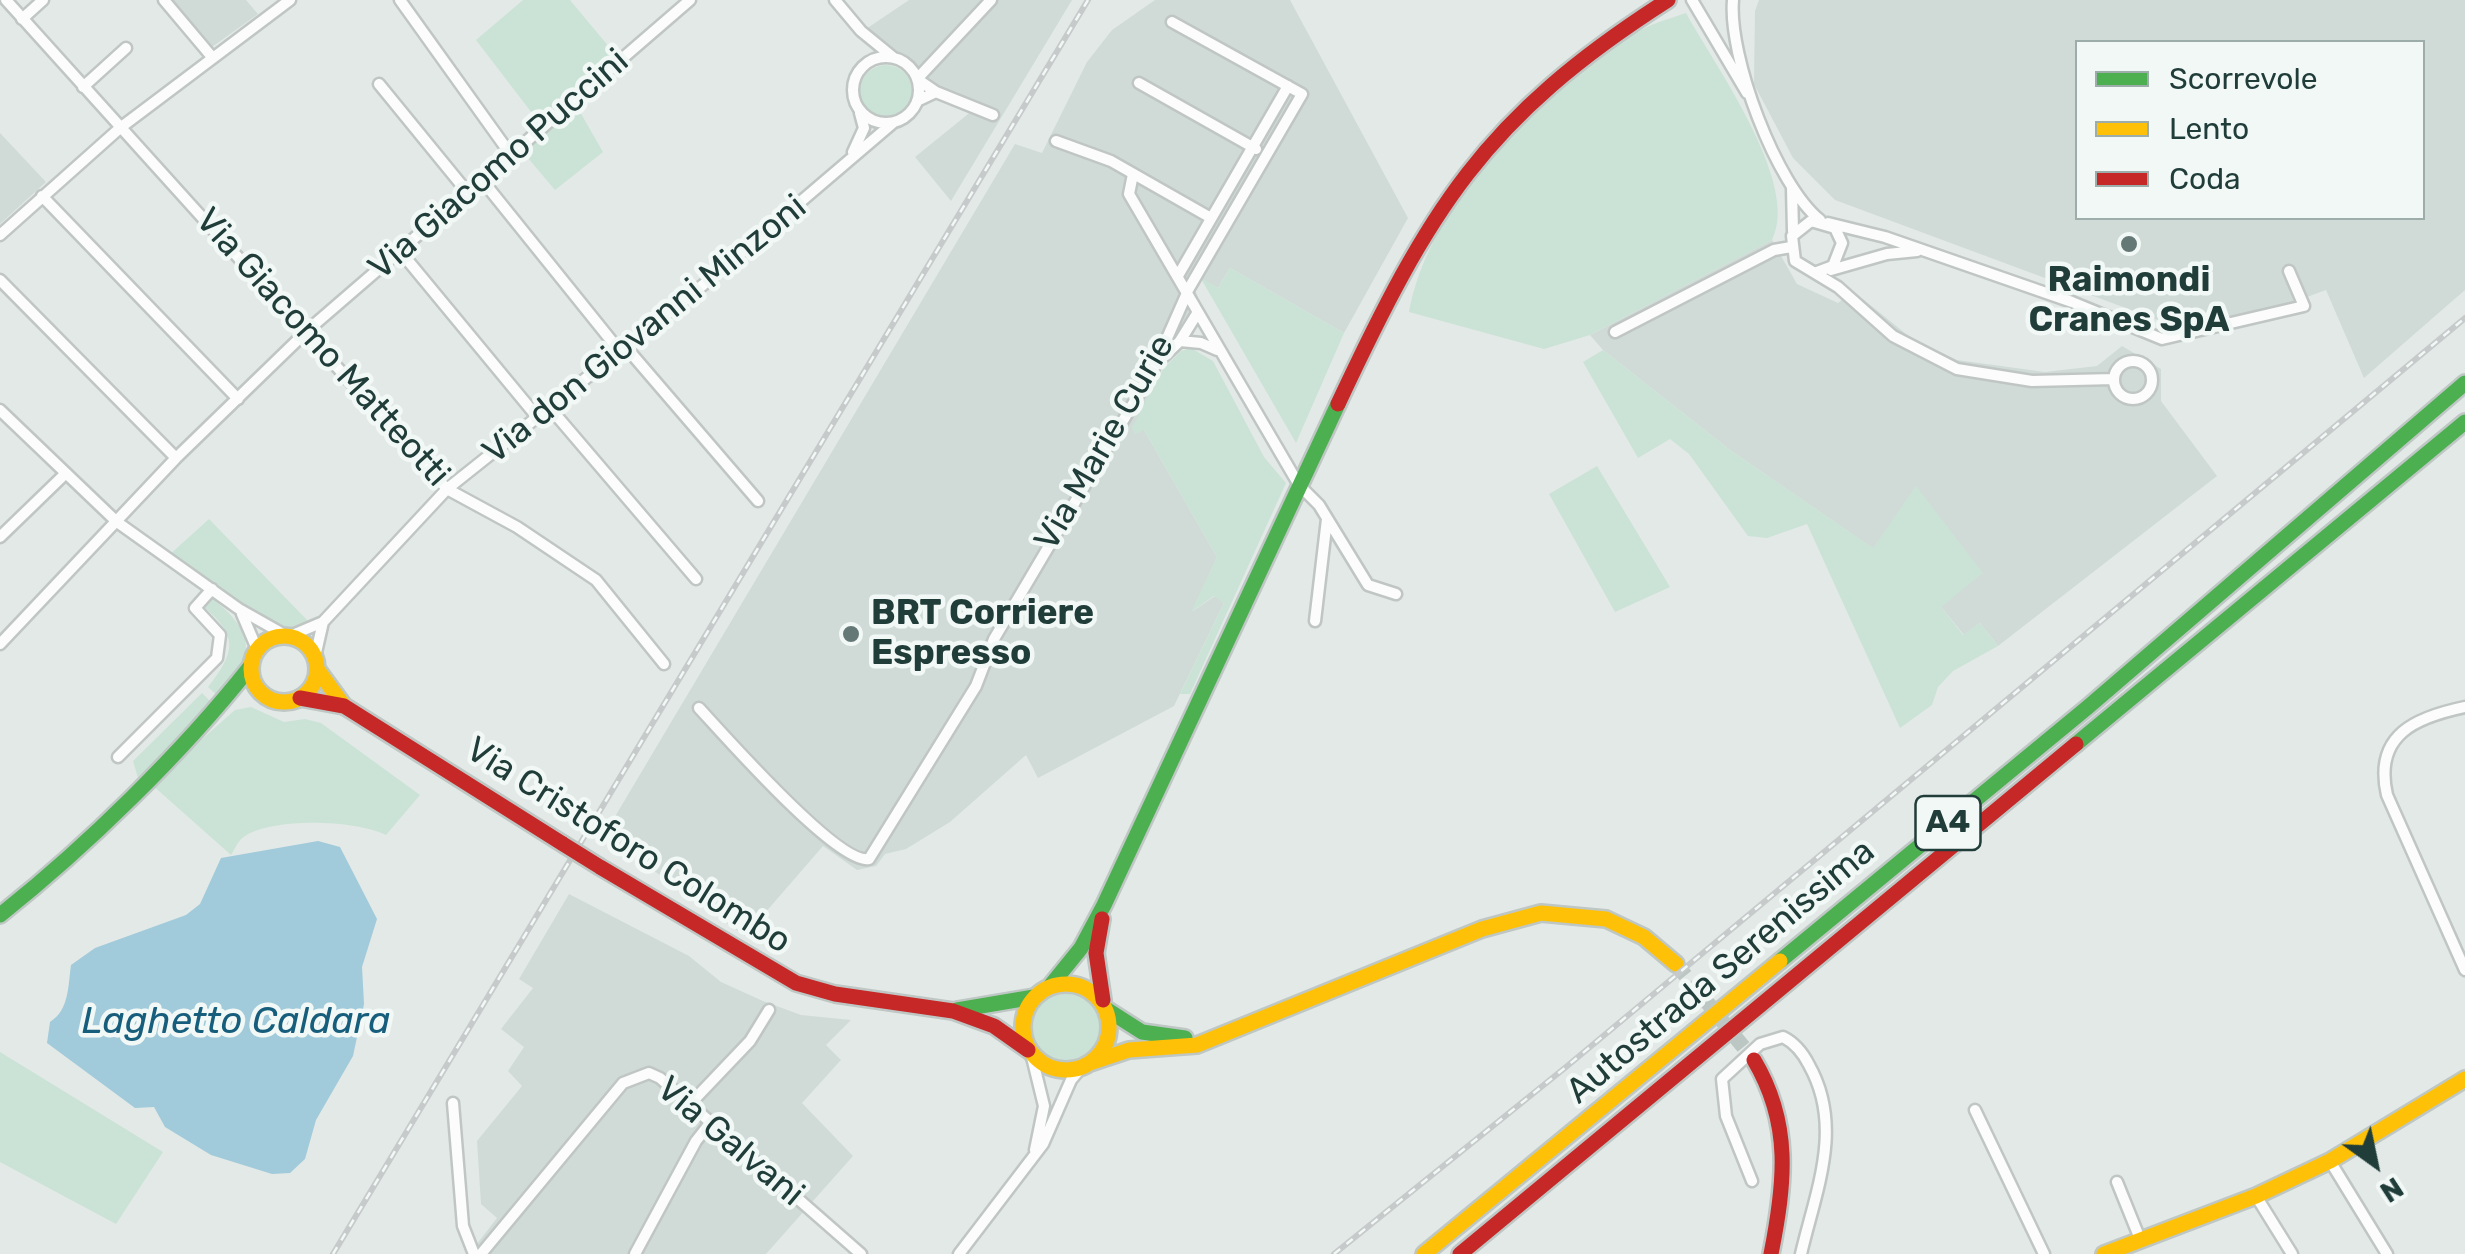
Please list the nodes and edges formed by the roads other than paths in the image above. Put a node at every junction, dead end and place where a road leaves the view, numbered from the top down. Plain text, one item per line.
1 (6, 0) edge
2 (43, 0) edge
3 (164, 0) edge
4 (290, 0) edge
5 (400, 0) edge
6 (690, 0) edge
7 (835, 0) edge
8 (991, 0) edge
9 (1668, 0) edge
10 (1692, 0) edge
11 (1732, 0) edge
12 (22, 19) junction
13 (1172, 22) dead end
14 (860, 32) junction
15 (126, 48) dead end
16 (212, 57) junction
17 (894, 58) junction
18 (861, 69) junction
19 (917, 78) junction
20 (1139, 83) dead end
21 (379, 84) dead end
22 (1288, 86) junction
23 (83, 87) junction
24 (936, 92) junction
25 (918, 101) junction
26 (1756, 106) junction
27 (858, 108) junction
28 (993, 115) dead end
29 (894, 122) junction
30 (120, 128) junction
31 (1056, 140) dead end
32 (1252, 148) junction
33 (510, 155) junction
34 (1266, 155) junction
35 (840, 168) junction
36 (1133, 174) junction
37 (1788, 178) junction
38 (482, 180) junction
39 (468, 193) junction
40 (42, 196) junction
41 (1210, 220) junction
42 (1824, 222) junction
43 (1223, 230) junction
44 (0, 235) edge
45 (1791, 242) junction
46 (400, 251) junction
47 (1930, 253) junction
48 (1838, 264) junction
49 (1854, 264) junction
50 (2288, 271) dead end
51 (1821, 272) junction
52 (1179, 274) junction
53 (0, 280) edge
54 (1843, 290) junction
55 (1188, 291) junction
56 (1198, 312) junction
57 (308, 330) junction
58 (1615, 332) dead end
59 (1180, 342) junction
60 (621, 347) junction
61 (1221, 352) junction
62 (1152, 370) junction
63 (2114, 379) dead end
64 (2465, 383) edge
65 (238, 399) junction
66 (550, 408) junction
67 (0, 410) edge
68 (538, 418) junction
69 (2465, 422) edge
70 (176, 458) junction
71 (65, 474) junction
72 (1299, 485) junction
73 (448, 489) junction
74 (758, 501) dead end
75 (1327, 519) junction
76 (118, 522) junction
77 (0, 537) edge
78 (696, 579) dead end
79 (212, 589) junction
80 (1396, 594) dead end
81 (239, 609) junction
82 (1315, 620) dead end
83 (323, 622) junction
84 (287, 636) junction
85 (0, 644) edge
86 (257, 648) junction
87 (316, 663) junction
88 (664, 664) dead end
89 (250, 667) junction
90 (266, 697) junction
91 (300, 698) junction
92 (344, 706) junction
93 (2465, 707) edge
94 (699, 708) dead end
95 (213, 714) junction
96 (118, 757) dead end
97 (1104, 905) junction
98 (0, 914) edge
99 (1676, 964) tunnel mouth
100 (2465, 970) edge
101 (1051, 986) junction
102 (1034, 997) junction
103 (1105, 1007) junction
104 (768, 1010) dead end
105 (954, 1011) junction
106 (1209, 1040) junction
107 (1030, 1052) junction
108 (1754, 1060) tunnel mouth
109 (1086, 1065) junction
110 (2465, 1079) edge
111 (453, 1103) dead end
112 (690, 1104) junction
113 (1975, 1110) dead end
114 (711, 1122) junction
115 (2330, 1162) junction
116 (1028, 1165) junction
117 (1752, 1181) dead end
118 (2117, 1182) dead end
119 (2256, 1196) junction
120 (2140, 1239) junction
121 (474, 1254) edge
122 (481, 1254) edge
123 (635, 1254) edge
124 (861, 1254) edge
125 (960, 1254) edge
126 (1424, 1254) edge
127 (1460, 1254) edge
128 (1770, 1254) edge
129 (1800, 1254) edge
130 (2044, 1254) edge
131 (2104, 1254) edge
132 (2292, 1254) edge
133 (2388, 1254) edge

1 - 12 street, Via Giacomo Matteotti
2 - 12 street
3 - 16 street
4 - 16 street
5 - 33 street
6 - 33 street, Via Giacomo Puccini
7 - 14 street
8 - 19 street
9 - 72 main road
10 - 26 street
11 - 26 street
12 - 23 street, Via Giacomo Matteotti
13 - 22 street
14 - 17 street
14 - 18 street
15 - 23 street
16 - 30 street
17 - 18 street
17 - 19 street
18 - 27 street
19 - 24 street
19 - 25 street
20 - 32 street
21 - 39 street
22 - 32 street
22 - 34 street, Via Marie Curie
23 - 30 street, Via Giacomo Matteotti
24 - 25 street
24 - 28 street
25 - 29 street
26 - 37 street
27 - 29 street
27 - 35 street, Via don Giovanni Minzoni
29 - 35 street, Via don Giovanni Minzoni
30 - 40 street
30 - 57 street, Via Giacomo Matteotti
31 - 36 street
32 - 34 street
32 - 41 street
33 - 38 street, Via Giacomo Puccini
34 - 43 street, Via Marie Curie
35 - 60 street, Via don Giovanni Minzoni
36 - 41 street
36 - 52 street
37 - 42 street
37 - 45 street
38 - 39 street, Via Giacomo Puccini
38 - 60 street
39 - 46 street, Via Giacomo Puccini
40 - 44 street
40 - 65 street
41 - 43 street
41 - 52 street
42 - 45 street
42 - 47 street
42 - 48 street
43 - 55 street, Via Marie Curie
45 - 51 street
45 - 58 street
46 - 57 street, Via Giacomo Puccini
46 - 68 street
47 - 49 street
47 - 50 street
48 - 49 street
48 - 51 street
48 - 54 street
49 - 54 street
51 - 54 street
52 - 55 street
53 - 70 street
54 - 63 street
55 - 56 street
55 - 62 street, Via Marie Curie
56 - 59 street
56 - 61 street
57 - 65 street, Via Giacomo Puccini
57 - 73 street, Via Giacomo Matteotti
59 - 61 street
59 - 62 street
60 - 66 street, Via don Giovanni Minzoni
60 - 74 street
61 - 72 street
62 - 94 street, Via Marie Curie
64 - 126 main road, Autostrada Serenissima / A4
65 - 70 street, Via Giacomo Puccini
66 - 68 street, Via don Giovanni Minzoni
66 - 78 street
67 - 71 street
68 - 73 street, Via don Giovanni Minzoni
69 - 127 main road, Autostrada Serenissima / A4
70 - 76 street, Via Giacomo Puccini
71 - 76 street
71 - 77 street
72 - 75 street
72 - 97 main road
73 - 83 street, Via don Giovanni Minzoni
73 - 88 street, Via Giacomo Matteotti
75 - 80 street
75 - 82 street
76 - 79 street
76 - 85 street, Via Giacomo Puccini
79 - 81 street
79 - 96 street
81 - 84 street
81 - 86 street
83 - 84 street
83 - 87 street
84 - 86 main road
84 - 87 main road
86 - 89 main road
87 - 91 main road
87 - 92 main road, Via Cristoforo Colombo
89 - 90 main road
89 - 95 main road
90 - 91 main road
90 - 95 main road
91 - 92 main road, Via Cristoforo Colombo
92 - 105 main road, Via Cristoforo Colombo, bridge
93 - 100 street
95 - 98 main road
97 - 101 main road
97 - 103 main road
99 - 106 main road
101 - 102 main road
101 - 103 main road
102 - 105 main road, Via Cristoforo Colombo
102 - 107 main road
103 - 106 main road
103 - 109 main road
104 - 112 street
105 - 107 main road, Via Cristoforo Colombo
106 - 109 main road
107 - 109 main road
107 - 116 street
108 - 128 main road
109 - 116 street
110 - 115 main road
111 - 121 street
112 - 114 street, Via Galvani
112 - 122 street, Via Galvani
113 - 130 street
114 - 123 street
114 - 124 street, Via Galvani
115 - 119 main road
115 - 133 street
116 - 125 street
117 - 129 street
118 - 120 street
119 - 120 main road
119 - 132 street
120 - 131 main road

